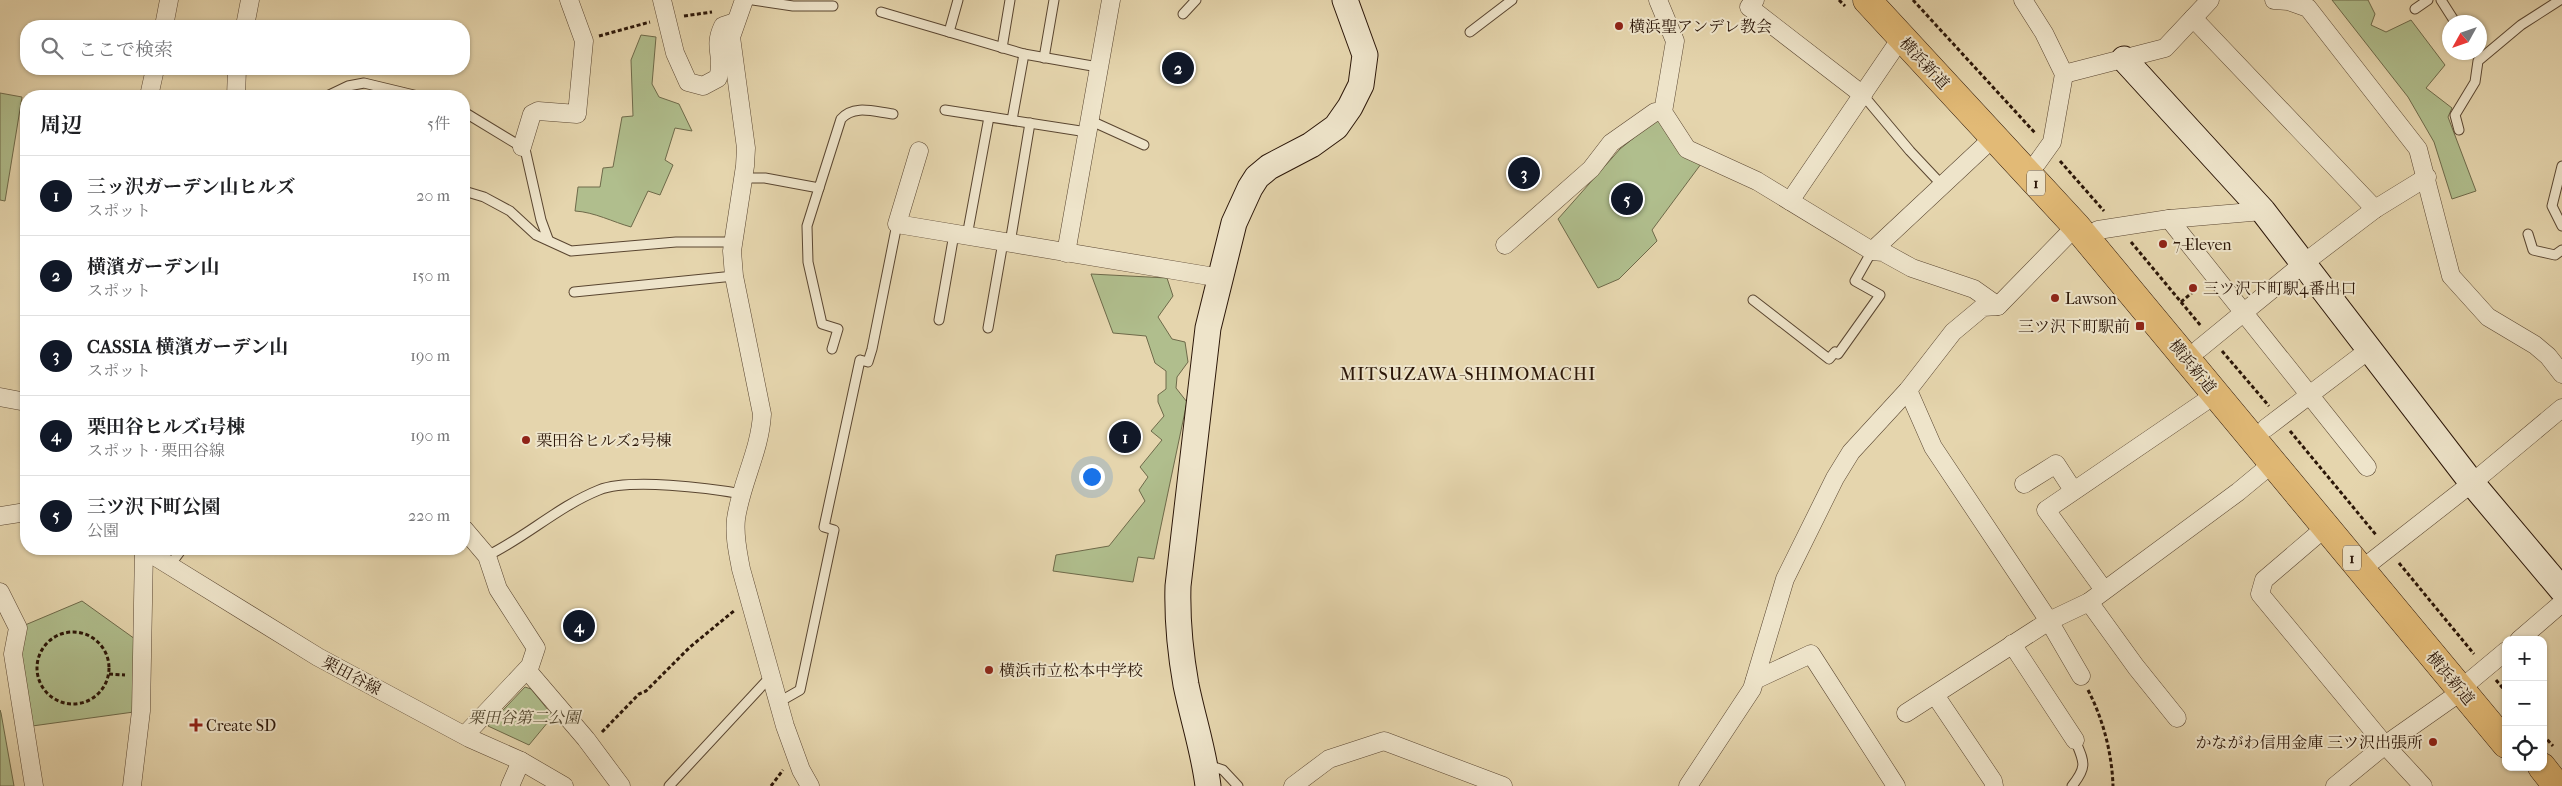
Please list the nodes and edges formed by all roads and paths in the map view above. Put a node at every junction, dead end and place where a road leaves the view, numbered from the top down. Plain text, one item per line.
1 (170, 0) edge
2 (250, 0) edge
3 (568, 0) edge
4 (662, 0) edge
5 (744, 0) edge
6 (753, 0) edge
7 (958, 0) edge
8 (1010, 0) edge
9 (1054, 0) edge
10 (1111, 0) edge
11 (1196, 0) edge
12 (1345, 0) edge
13 (1512, 0) edge
14 (1658, 0) edge
15 (1755, 0) edge
16 (1867, 0) edge
17 (1891, 0) edge
18 (2023, 0) edge
19 (2210, 0) edge
20 (2283, 0) edge
21 (2428, 0) edge
22 (2441, 0) edge
23 (2560, 0) edge
24 (833, 6) dead end
25 (2415, 9) dead end
26 (881, 12) dead end
27 (1183, 14) dead end
28 (2451, 15) edge
29 (2193, 18) junction
30 (165, 20) edge
31 (246, 20) edge
32 (734, 22) junction
33 (949, 32) junction
34 (1470, 32) dead end
35 (1901, 38) junction
36 (1002, 48) junction
37 (2487, 48) edge
38 (1024, 54) junction
39 (1044, 58) junction
40 (2124, 60) junction
41 (2476, 60) edge
42 (1098, 68) junction
43 (2064, 74) junction
44 (154, 75) edge
45 (237, 75) edge
46 (150, 90) edge
47 (236, 90) edge
48 (340, 90) edge
49 (393, 90) edge
50 (1863, 94) junction
51 (944, 110) dead end
52 (1663, 112) junction
53 (893, 114) dead end
54 (470, 116) edge
55 (989, 117) junction
56 (1012, 120) junction
57 (1030, 123) junction
58 (1088, 126) junction
59 (2459, 130) dead end
60 (1994, 137) junction
61 (1144, 144) dead end
62 (522, 147) junction
63 (920, 151) dead end
64 (2037, 163) junction
65 (2562, 166) edge
66 (2427, 177) junction
67 (743, 178) junction
68 (1942, 185) junction
69 (819, 188) junction
70 (470, 193) edge
71 (1790, 201) junction
72 (2374, 209) junction
73 (2263, 211) junction
74 (2169, 219) junction
75 (897, 224) junction
76 (2562, 226) edge
77 (2087, 228) junction
78 (2528, 234) dead end
79 (961, 235) junction
80 (548, 239) junction
81 (733, 242) junction
82 (1007, 243) junction
83 (1505, 245) dead end
84 (2562, 250) edge
85 (1872, 251) junction
86 (1066, 252) junction
87 (2304, 263) junction
88 (734, 276) junction
89 (1221, 278) junction
90 (2194, 291) dead end
91 (574, 292) dead end
92 (1753, 300) dead end
93 (2181, 302) dead end
94 (1998, 306) junction
95 (2244, 312) junction
96 (939, 320) dead end
97 (988, 328) dead end
98 (832, 349) dead end
99 (2199, 349) junction
100 (2370, 349) junction
101 (2562, 374) edge
102 (1908, 390) junction
103 (2216, 394) junction
104 (2308, 395) junction
105 (0, 397) edge
106 (20, 401) edge
107 (2562, 408) edge
108 (2266, 428) junction
109 (2273, 463) junction
110 (2368, 467) dead end
111 (2472, 483) junction
112 (2024, 484) dead end
113 (2073, 490) junction
114 (742, 494) junction
115 (20, 513) edge
116 (0, 516) edge
117 (2326, 527) junction
118 (470, 536) edge
119 (146, 555) edge
120 (153, 555) edge
121 (178, 555) edge
122 (487, 556) junction
123 (2370, 562) junction
124 (170, 566) junction
125 (2104, 590) junction
126 (2562, 590) edge
127 (0, 592) edge
128 (749, 599) junction
129 (2089, 602) junction
130 (2562, 603) edge
131 (2049, 620) junction
132 (2523, 636) edge
133 (2012, 644) junction
134 (2502, 654) edge
135 (39, 656) joint
136 (527, 670) junction
137 (771, 675) junction
138 (2081, 676) joint
139 (1755, 680) junction
140 (2466, 686) junction
141 (1935, 694) junction
142 (778, 702) junction
143 (1906, 713) dead end
144 (2177, 718) dead end
145 (2502, 720) edge
146 (465, 735) junction
147 (2502, 738) edge
148 (2075, 740) joint
149 (590, 744) junction
150 (2385, 745) junction
151 (520, 761) junction
152 (2528, 771) edge
153 (2545, 771) edge
154 (1207, 775) edge
155 (34, 786) edge
156 (132, 786) edge
157 (510, 786) edge
158 (564, 786) edge
159 (620, 786) edge
160 (669, 786) edge
161 (810, 786) edge
162 (1238, 786) edge
163 (1293, 786) edge
164 (1503, 786) edge
165 (1688, 786) edge
166 (1896, 786) edge
167 (1994, 786) edge
168 (2072, 786) edge
169 (2113, 786) edge
170 (2335, 786) edge
171 (2423, 786) edge
172 (2540, 786) edge
173 (2557, 786) edge

1 - 30 street
2 - 31 street
3 - 62 street
4 - 32 street
5 - 32 street
6 - 24 lane
7 - 33 lane
8 - 36 lane
9 - 39 lane
10 - 42 street
11 - 27 lane
12 - 89 street
13 - 34 lane
14 - 52 street
15 - 50 street
16 - 35 highway, 横浜新道 / 1
17 - 64 highway, 横浜新道 / 1
18 - 43 street
19 - 29 street
20 - 66 street
21 - 25 lane
22 - 28 lane
23 - 37 lane
26 - 33 lane
29 - 40 street
29 - 72 street
32 - 67 street
33 - 36 lane
35 - 50 street
35 - 60 highway, 横浜新道 / 1
36 - 38 lane
38 - 39 lane
38 - 56 lane
39 - 42 lane
40 - 43 street
40 - 73 street
41 - 59 lane
42 - 58 street
43 - 64 street
44 - 46 street
45 - 47 street
48 - 49 lane
50 - 68 lane
50 - 71 street
51 - 55 lane
52 - 71 street
52 - 83 street
53 - 69 lane
54 - 62 lane
55 - 56 lane
55 - 79 lane
56 - 57 lane
57 - 58 lane
57 - 82 lane
58 - 61 lane
58 - 86 street
60 - 68 street
60 - 77 highway, 横浜新道 / 1
62 - 80 lane
63 - 75 street
64 - 77 highway, 横浜新道 / 1
65 - 76 lane
66 - 72 street
66 - 101 street
67 - 69 lane
67 - 81 street
68 - 85 street
69 - 98 lane
70 - 80 lane
71 - 85 street
72 - 87 street
73 - 74 street
73 - 87 street
74 - 77 street
74 - 95 street
75 - 79 street
75 - 142 lane
77 - 94 street
77 - 99 highway, 横浜新道 / 1
77 - 103 highway, 横浜新道 / 1
78 - 84 lane
79 - 82 street
79 - 96 lane
80 - 81 lane
81 - 88 street
82 - 86 street
82 - 97 lane
85 - 92 lane
85 - 94 street
86 - 89 street
87 - 95 street
87 - 100 street
88 - 91 lane
88 - 114 street
89 - 154 street
90 - 93 path
94 - 102 street
95 - 99 street
95 - 104 street
99 - 108 highway, 横浜新道 / 1
100 - 104 street
100 - 111 street
102 - 131 street
102 - 139 street
103 - 109 highway, 横浜新道 / 1
103 - 113 street
104 - 108 street
104 - 110 street
105 - 106 street
107 - 111 street
108 - 123 highway, 横浜新道 / 1
109 - 117 highway, 横浜新道 / 1
109 - 125 street
111 - 123 street
111 - 126 street
112 - 113 street
113 - 125 street
114 - 122 lane
114 - 128 street
115 - 116 street
117 - 140 highway, 横浜新道 / 1
117 - 150 street
118 - 122 street
119 - 156 street
120 - 124 street, 栗田谷線
121 - 124 lane
122 - 136 street
123 - 140 highway, 横浜新道 / 1
124 - 146 street, 栗田谷線
125 - 129 street
127 - 155 street
128 - 137 street
128 - 149 path
129 - 131 street
129 - 144 street
130 - 132 street
131 - 133 street
131 - 138 street
133 - 141 street
133 - 148 street
134 - 140 street
135 - 135 path
136 - 146 street
136 - 149 street
137 - 142 street
137 - 160 lane
138 - 169 path
139 - 165 street
139 - 166 street
140 - 145 highway, 横浜新道 / 1
140 - 147 highway, 横浜新道 / 1
140 - 150 street
141 - 143 street
141 - 167 street
142 - 161 street
146 - 151 street, 栗田谷線
148 - 168 lane
149 - 159 street
150 - 170 street
150 - 171 street
151 - 157 street
151 - 158 street, 栗田谷線
152 - 172 highway
153 - 173 highway
154 - 162 lane
163 - 164 street

